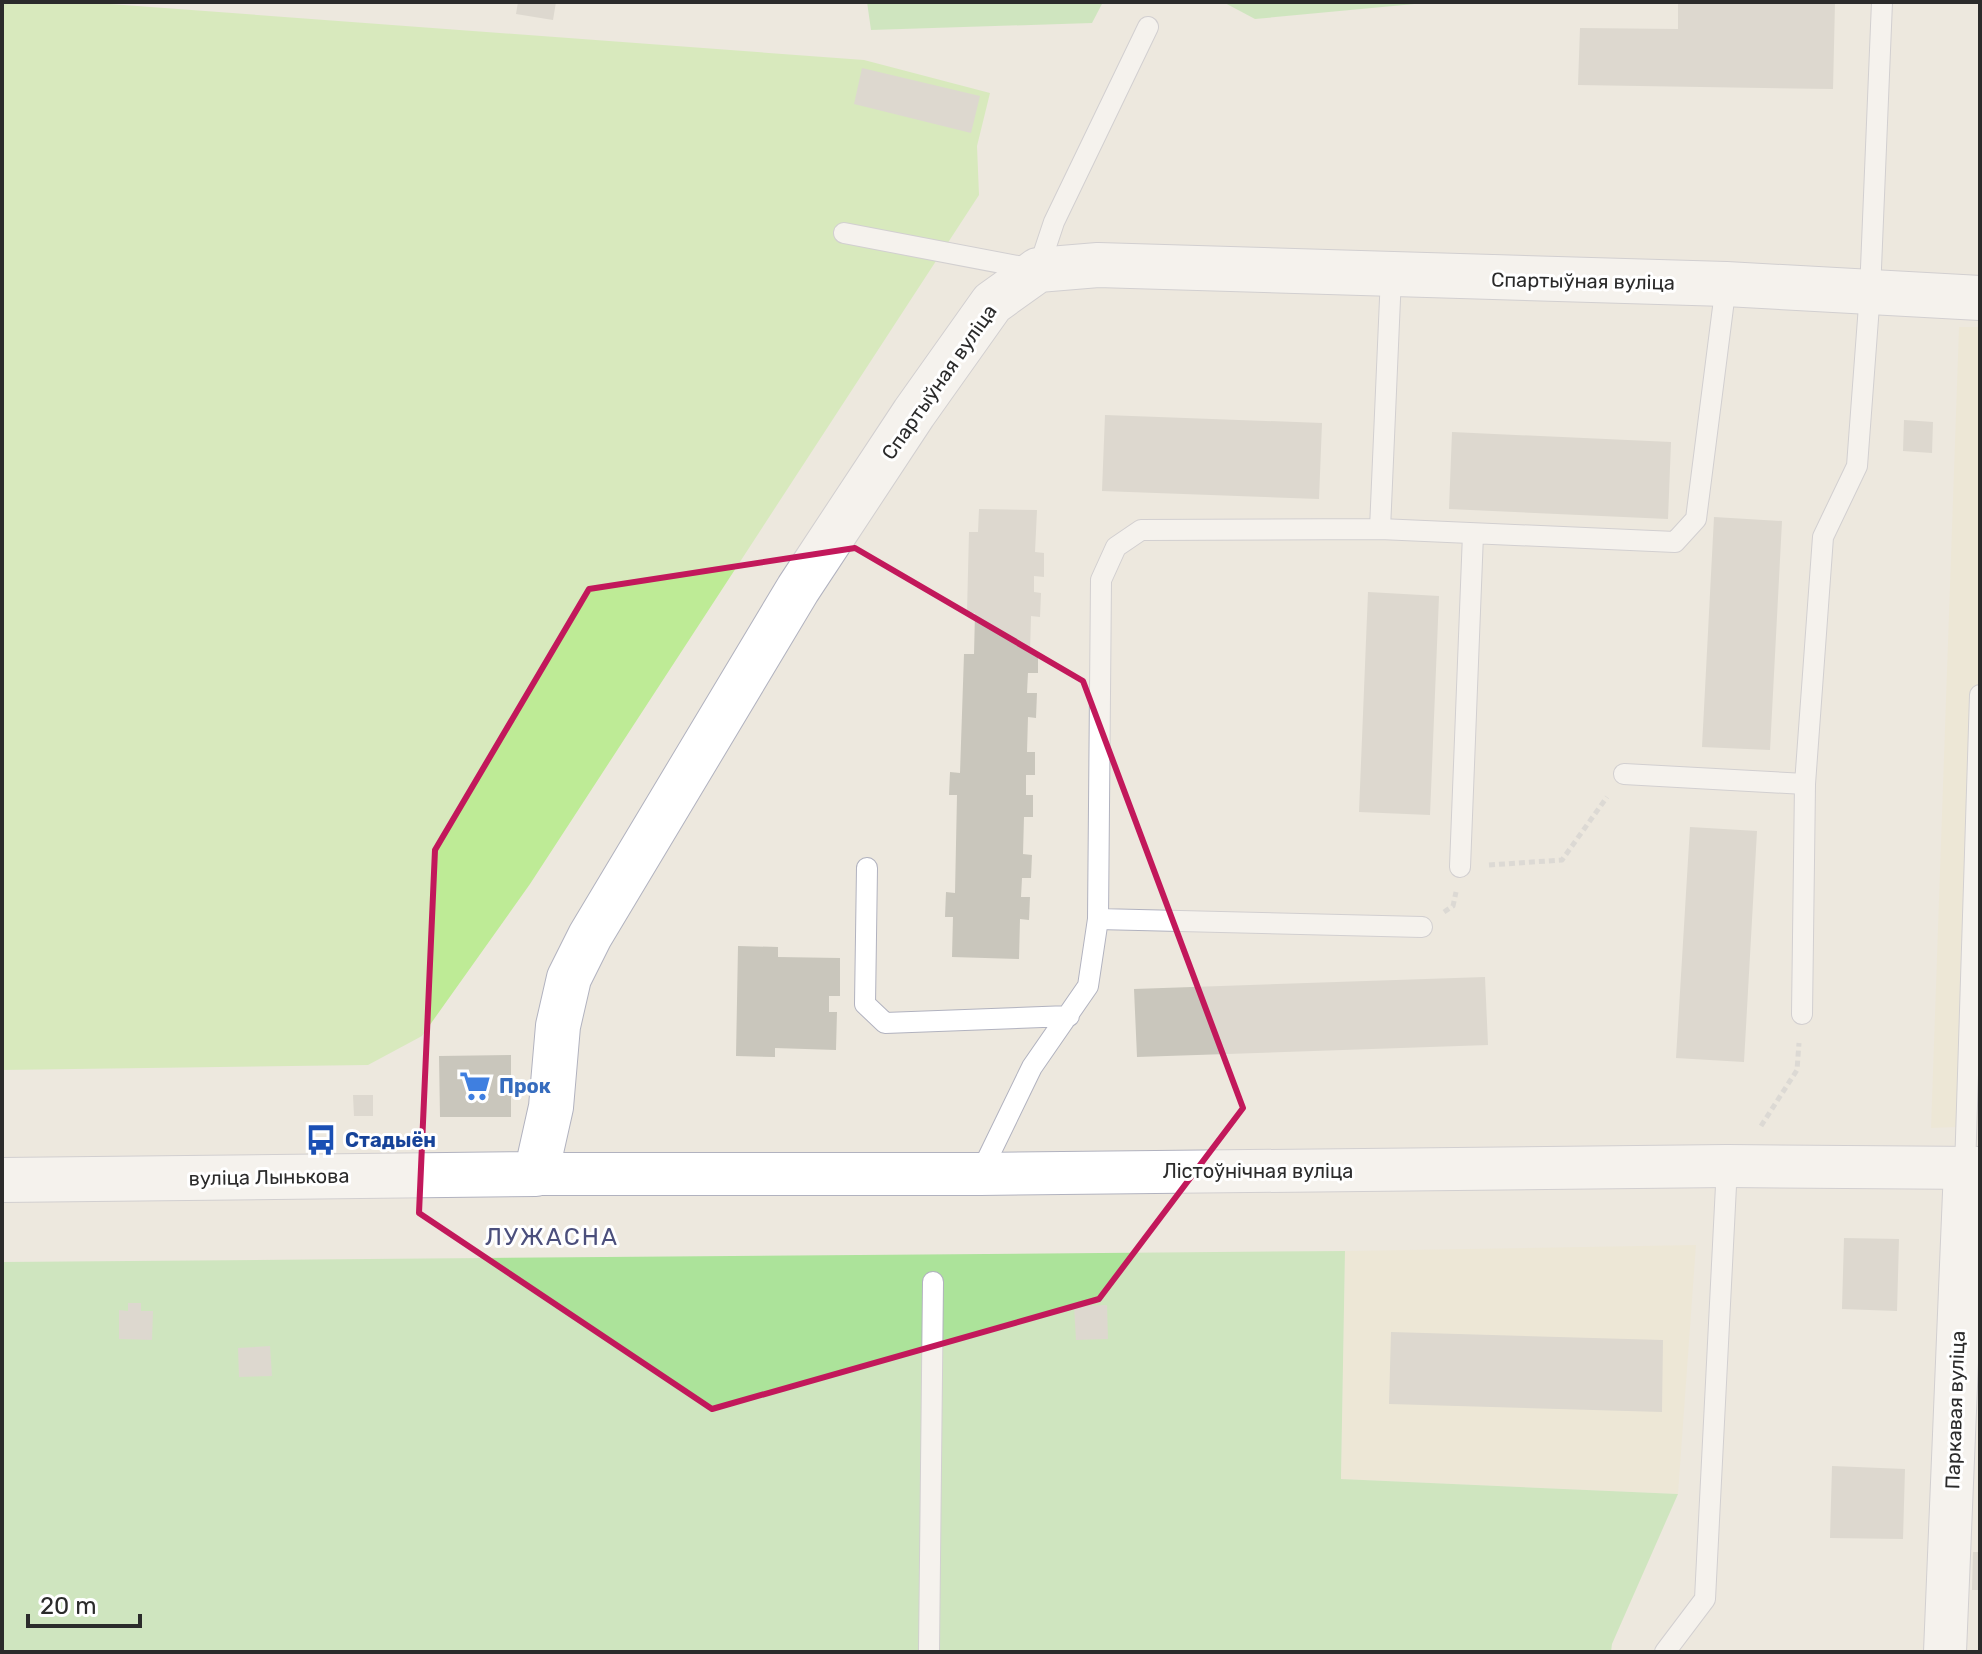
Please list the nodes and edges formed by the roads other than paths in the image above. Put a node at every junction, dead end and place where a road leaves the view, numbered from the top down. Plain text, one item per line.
1 (1882, 2) edge
2 (1148, 27) dead end
3 (844, 233) dead end
4 (1038, 270) junction
5 (1391, 276) junction
6 (1726, 284) junction
7 (1870, 292) junction
8 (1980, 298) edge
9 (1380, 529) junction
10 (1473, 534) junction
11 (1980, 695) edge
12 (1624, 774) road end
13 (1805, 784) junction
14 (1460, 867) road end
15 (867, 868) dead end
16 (1098, 919) junction
17 (1422, 927) road end
18 (1802, 1014) road end
19 (1069, 1016) junction
20 (1727, 1166) junction
21 (1972, 1168) edge
22 (536, 1174) junction
23 (980, 1174) junction
24 (2, 1180) edge
25 (933, 1282) dead end
26 (929, 1652) edge
27 (1665, 1652) edge
28 (1945, 1652) edge

1 - 7 lane
2 - 4 lane
3 - 4 lane
4 - 5 street, Спартыўная вуліца
4 - 22 street, Спартыўная вуліца
5 - 6 street, Спартыўная вуліца
5 - 9 lane
6 - 7 street, Спартыўная вуліца
6 - 10 lane
7 - 8 street, Спартыўная вуліца
7 - 13 lane
9 - 10 lane
9 - 16 lane
10 - 14 lane
11 - 21 lane
12 - 13 lane
13 - 18 lane
15 - 19 lane
16 - 17 lane
16 - 19 lane
19 - 23 lane
20 - 21 street, Лістоўнічная вуліца
20 - 23 street, Лістоўнічная вуліца
20 - 27 lane
21 - 28 street, Паркавая вуліца
22 - 23 street, Лістоўнічная вуліца
22 - 24 street, вуліца Лынькова
25 - 26 lane

